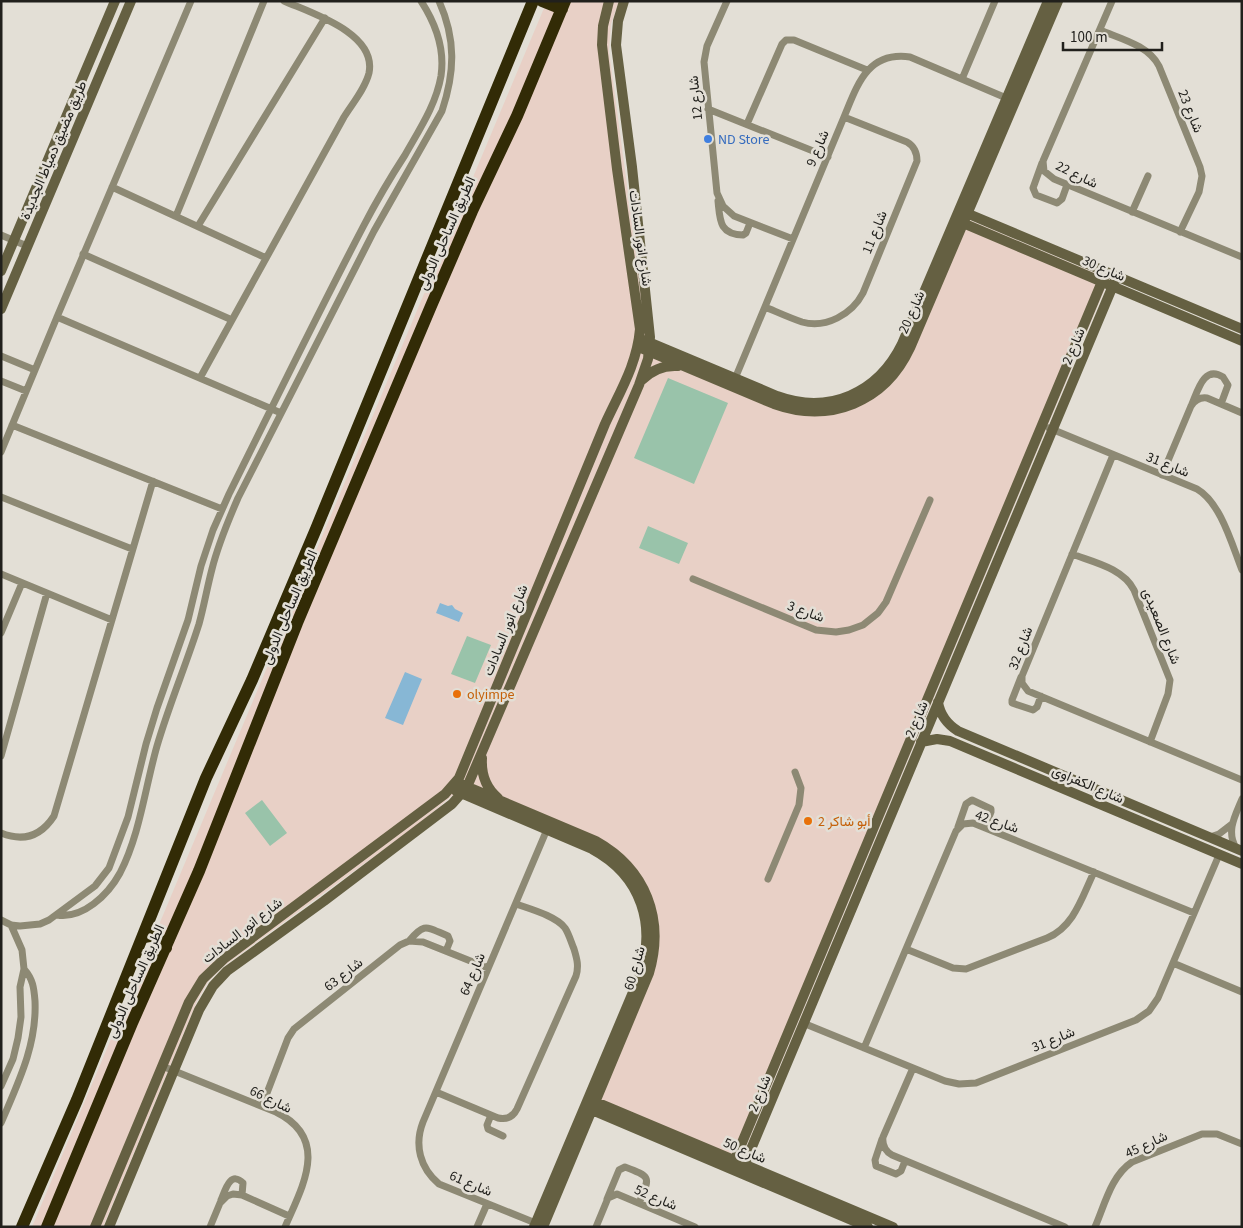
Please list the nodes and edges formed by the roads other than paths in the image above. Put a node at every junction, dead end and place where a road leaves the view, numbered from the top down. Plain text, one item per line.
1 (115, 1) edge
2 (130, 1) edge
3 (191, 1) edge
4 (264, 1) edge
5 (284, 1) edge
6 (421, 1) edge
7 (439, 1) edge
8 (533, 1) edge
9 (542, 1) edge
10 (609, 1) edge
11 (624, 1) edge
12 (727, 1) edge
13 (995, 1) edge
14 (1048, 1) edge
15 (1058, 1) edge
16 (1112, 1) edge
17 (563, 5) edge
18 (325, 18) junction
19 (1100, 30) junction
20 (867, 70) junction
21 (962, 79) junction
22 (1011, 100) junction
23 (708, 108) junction
24 (844, 117) junction
25 (747, 124) junction
26 (828, 157) junction
27 (1043, 160) junction
28 (632, 167) junction
29 (617, 169) junction
30 (1148, 176) dead end
31 (1067, 185) junction
32 (112, 187) junction
33 (717, 193) junction
34 (1132, 212) junction
35 (176, 216) junction
36 (962, 217) junction
37 (750, 222) junction
38 (198, 226) junction
39 (1180, 232) junction
40 (1, 235) edge
41 (793, 239) junction
42 (14, 241) junction
43 (27, 246) junction
44 (83, 254) junction
45 (1242, 257) edge
46 (266, 258) junction
47 (1, 272) edge
48 (1104, 277) junction
49 (1115, 281) junction
50 (765, 307) junction
51 (1, 309) edge
52 (57, 317) junction
53 (232, 320) junction
54 (1242, 329) edge
55 (1242, 341) edge
56 (638, 343) junction
57 (650, 347) junction
58 (1, 356) edge
59 (687, 368) junction
60 (35, 370) junction
61 (200, 378) junction
62 (1, 381) edge
63 (734, 382) junction
64 (639, 385) junction
65 (26, 391) junction
66 (1221, 404) junction
67 (1191, 406) junction
68 (271, 409) junction
69 (1242, 412) edge
70 (281, 413) junction
71 (12, 425) junction
72 (1042, 426) junction
73 (1052, 430) junction
74 (1, 452) edge
75 (1113, 455) junction
76 (1162, 475) junction
77 (153, 481) junction
78 (1, 497) edge
79 (930, 500) dead end
80 (222, 509) junction
81 (132, 549) junction
82 (1072, 554) junction
83 (1242, 570) edge
84 (1, 574) edge
85 (693, 579) dead end
86 (22, 583) junction
87 (47, 593) junction
88 (966, 607) junction
89 (976, 611) junction
90 (112, 620) junction
91 (1, 633) edge
92 (1022, 676) junction
93 (1041, 696) junction
94 (938, 702) junction
95 (952, 728) junction
96 (947, 740) junction
97 (921, 742) junction
98 (1150, 742) junction
99 (483, 752) junction
100 (1, 756) edge
101 (795, 772) dead end
102 (1242, 780) edge
103 (453, 785) junction
104 (465, 790) junction
105 (1242, 799) edge
106 (503, 802) junction
107 (1232, 824) junction
108 (549, 826) junction
109 (985, 828) junction
110 (956, 831) junction
111 (871, 832) junction
112 (1, 833) edge
113 (882, 836) junction
114 (1210, 837) junction
115 (1239, 849) edge
116 (1219, 854) junction
117 (1242, 864) edge
118 (1094, 872) junction
119 (768, 879) dead end
120 (316, 891) junction
121 (324, 901) junction
122 (516, 904) junction
123 (1194, 913) junction
124 (57, 915) junction
125 (1, 920) edge
126 (148, 922) junction
127 (11, 925) junction
128 (172, 934) junction
129 (142, 938) junction
130 (409, 942) junction
131 (166, 948) junction
132 (906, 949) junction
133 (446, 951) junction
134 (1173, 963) junction
135 (488, 968) junction
136 (24, 969) junction
137 (1242, 992) edge
138 (794, 1018) junction
139 (804, 1023) junction
140 (864, 1048) junction
141 (162, 1066) junction
142 (912, 1068) junction
143 (174, 1071) junction
144 (1, 1086) edge
145 (436, 1092) junction
146 (590, 1105) junction
147 (262, 1106) junction
148 (491, 1115) junction
149 (1, 1123) edge
150 (419, 1136) joint
151 (503, 1136) dead end
152 (884, 1137) junction
153 (1242, 1144) edge
154 (905, 1161) junction
155 (737, 1167) junction
156 (242, 1196) junction
157 (607, 1200) junction
158 (220, 1203) junction
159 (639, 1203) junction
160 (487, 1204) junction
161 (290, 1216) junction
162 (879, 1224) edge
163 (539, 1226) edge
164 (22, 1227) edge
165 (47, 1227) edge
166 (95, 1227) edge
167 (108, 1227) edge
168 (210, 1227) edge
169 (285, 1227) edge
170 (477, 1227) edge
171 (596, 1227) edge
172 (695, 1227) edge
173 (868, 1227) edge
174 (893, 1227) edge
175 (1065, 1227) edge
176 (1095, 1227) edge

1 - 42 street, طريق مضيق دمياط الجديدة
2 - 43 street, طريق مضيق دمياط الجديدة
3 - 32 street
4 - 35 street
5 - 18 street
6 - 68 street
7 - 70 street
8 - 126 highway, الطريق الساحلى الدولى
9 - 17 highway
10 - 29 street, شارع انور السادات
11 - 28 street, شارع انور السادات
12 - 23 street, شارع 12
13 - 21 street
14 - 22 street, شارع 20
15 - 22 street, شارع 20
16 - 19 street, شارع 22
17 - 128 highway, الطريق الساحلى الدولى
18 - 38 street
18 - 46 street
19 - 27 street, شارع 22
19 - 39 street, شارع 23
20 - 21 street
20 - 24 street, شارع 9
20 - 25 street
21 - 22 street
22 - 36 street, شارع 20
23 - 25 street
23 - 33 street, شارع 12
24 - 26 street, شارع 9
24 - 50 street, شارع 11
25 - 26 street
26 - 41 street, شارع 9
27 - 31 street, شارع 22
27 - 31 street
28 - 29 street
28 - 57 street, شارع انور السادات
29 - 56 street, شارع انور السادات
30 - 34 street
31 - 34 street, شارع 22
32 - 35 street
32 - 44 street
33 - 37 street, شارع 12
33 - 37 street
34 - 39 street, شارع 22
35 - 38 street
36 - 48 street, شارع 30
36 - 63 street, شارع 20
37 - 41 street, شارع 12
38 - 46 street
39 - 45 street, شارع 22
40 - 42 street
41 - 50 street, شارع 9
42 - 43 street
42 - 47 street, طريق مضيق دمياط الجديدة
43 - 51 street, طريق مضيق دمياط الجديدة
44 - 52 street
44 - 53 street
46 - 53 street
48 - 49 street, شارع 30
48 - 72 street, شارع 2
49 - 54 street, شارع 30
49 - 55 street, شارع 30
49 - 73 street, شارع 2
50 - 63 street, شارع 9
52 - 60 street
52 - 61 street
53 - 61 street
56 - 57 street, شارع 20
56 - 103 street, شارع انور السادات
57 - 59 street, شارع 20
57 - 63 street, شارع 20
57 - 64 street, شارع انور السادات
58 - 60 street
59 - 63 street, شارع 20
59 - 64 street
60 - 65 street
61 - 68 street
62 - 65 street
64 - 99 street, شارع انور السادات
65 - 71 street
66 - 67 street
66 - 67 street
66 - 69 street
67 - 76 street
68 - 70 street
68 - 80 street
70 - 124 street
71 - 74 street
71 - 77 street
72 - 73 street, شارع 31
72 - 88 street, شارع 2
73 - 75 street, شارع 31
73 - 89 street, شارع 2
75 - 76 street, شارع 31
75 - 82 street, شارع 32
76 - 83 street, شارع 31
77 - 80 street
77 - 81 street
78 - 81 street
79 - 85 street, شارع 3
80 - 124 street
81 - 90 street
82 - 92 street, شارع 32
82 - 98 street, شارع الصعيدى
84 - 86 street
86 - 87 street
86 - 91 street
87 - 90 street
87 - 100 street
88 - 89 street
88 - 111 street, شارع 2
89 - 94 street, شارع 2
90 - 112 street
92 - 93 street, شارع 32
92 - 93 street
93 - 98 street, شارع 32
94 - 95 street
94 - 97 street, شارع 2
95 - 96 street
95 - 114 street, شارع الكفراوى
96 - 97 street, شارع الكفراوى
96 - 116 street, شارع الكفراوى
97 - 113 street, شارع 2
98 - 102 street, شارع 32
99 - 104 street, شارع انور السادات
99 - 106 street
101 - 119 street
103 - 104 street, شارع 60
103 - 120 street, شارع انور السادات
104 - 106 street, شارع 60
104 - 108 street, شارع 60
104 - 121 street, شارع انور السادات
105 - 107 street
106 - 108 street, شارع 60
107 - 114 street
107 - 115 street
108 - 122 street, شارع 64
108 - 146 street, شارع 60
109 - 110 street, شارع 42
109 - 110 street
109 - 118 street, شارع 42
110 - 132 street, شارع 42
111 - 113 street
111 - 138 street, شارع 2
113 - 139 street, شارع 2
114 - 115 street, شارع الكفراوى
116 - 117 street, شارع الكفراوى
116 - 123 street, شارع 31
118 - 123 street, شارع 42
118 - 132 street
120 - 121 street
120 - 141 street, شارع انور السادات
121 - 143 street, شارع انور السادات
122 - 135 street, شارع 64
122 - 148 street
123 - 134 street, شارع 31
124 - 127 street
125 - 127 street
126 - 128 highway
126 - 129 highway, الطريق الساحلى الدولى
127 - 136 street
128 - 131 highway, الطريق الساحلى الدولى
129 - 131 highway
129 - 164 highway, الطريق الساحلى الدولى
130 - 133 street
130 - 133 street, شارع 63
130 - 147 street, شارع 63
131 - 165 highway, الطريق الساحلى الدولى
132 - 140 street, شارع 42
133 - 135 street
134 - 137 street
134 - 142 street, شارع 31
135 - 145 street, شارع 64
136 - 144 street
136 - 149 street
138 - 139 street
138 - 139 street
138 - 155 street, شارع 2
139 - 140 street, شارع 31
139 - 155 street, شارع 2
140 - 142 street, شارع 31
141 - 143 street, شارع 66
141 - 166 street, شارع انور السادات
142 - 152 street
143 - 147 street, شارع 66
143 - 167 street, شارع انور السادات
145 - 148 street
145 - 150 street, شارع 64
146 - 155 street, شارع 50
146 - 163 street, شارع 60
147 - 161 street, شارع 66
148 - 151 street
150 - 160 street, شارع 61
152 - 154 street
152 - 154 street
153 - 176 street, شارع 45
154 - 175 street
155 - 162 street, شارع 50
155 - 173 street, شارع 50
156 - 158 street
156 - 158 street
156 - 161 street
157 - 159 street, شارع 52
157 - 159 street
157 - 171 street
158 - 168 street
159 - 172 street, شارع 52
160 - 163 street, شارع 61
160 - 170 street
161 - 169 street, شارع 66
162 - 174 street, شارع 50

